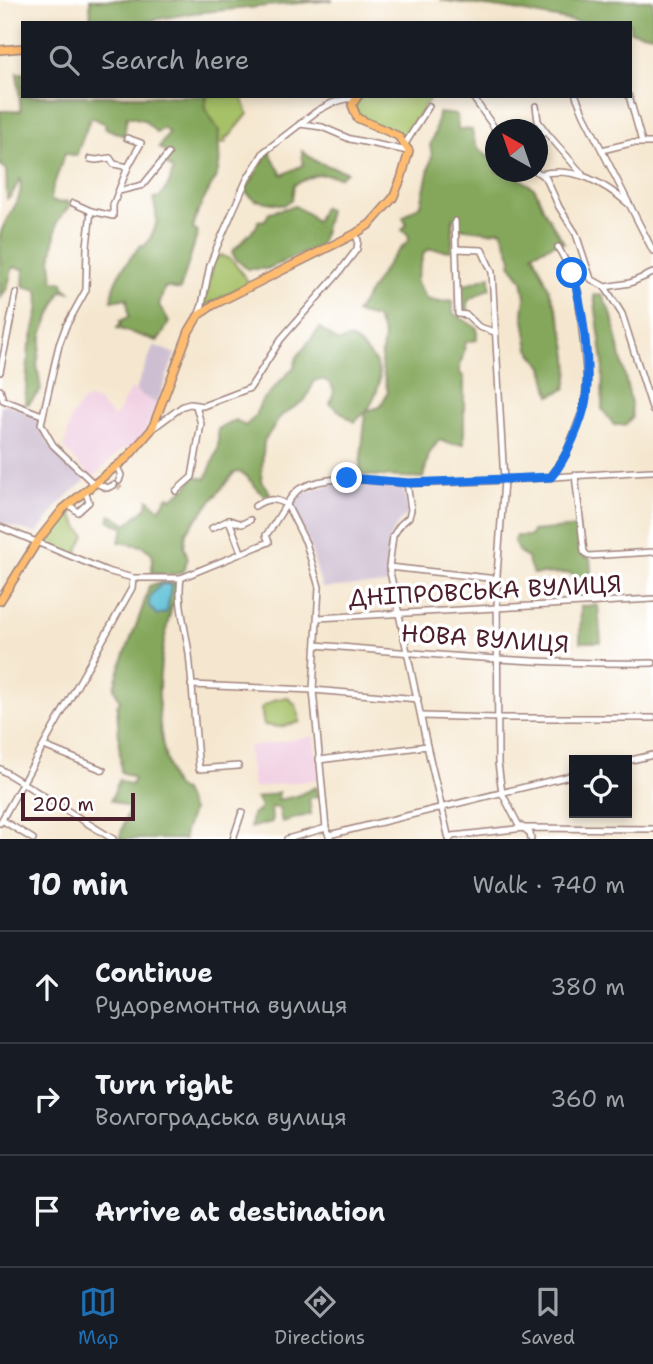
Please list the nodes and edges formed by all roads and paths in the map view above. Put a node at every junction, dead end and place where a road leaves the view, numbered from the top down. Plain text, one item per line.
1 (21, 48) edge
2 (0, 50) edge
3 (356, 98) edge
4 (473, 98) edge
5 (577, 98) edge
6 (630, 98) edge
7 (429, 106) dead end
8 (536, 106) dead end
9 (488, 119) edge
10 (538, 119) edge
11 (300, 124) junction
12 (548, 135) edge
13 (127, 138) dead end
14 (642, 142) junction
15 (653, 142) edge
16 (407, 148) junction
17 (602, 150) junction
18 (168, 154) dead end
19 (90, 159) dead end
20 (128, 167) junction
21 (548, 172) edge
22 (582, 174) junction
23 (548, 182) edge
24 (119, 191) junction
25 (73, 203) dead end
26 (632, 207) junction
27 (91, 211) junction
28 (455, 221) dead end
29 (355, 234) junction
30 (558, 247) dead end
31 (456, 249) junction
32 (653, 251) edge
33 (653, 273) edge
34 (605, 287) junction
35 (16, 293) dead end
36 (198, 316) junction
37 (495, 332) junction
38 (0, 372) edge
39 (0, 390) edge
40 (196, 406) junction
41 (653, 411) edge
42 (42, 415) junction
43 (152, 429) junction
44 (117, 467) junction
45 (653, 471) edge
46 (575, 475) junction
47 (551, 477) junction
48 (503, 481) junction
49 (95, 483) junction
50 (407, 483) junction
51 (85, 491) junction
52 (176, 491) dead end
53 (68, 504) junction
54 (287, 505) junction
55 (255, 506) dead end
56 (229, 520) junction
57 (250, 520) dead end
58 (0, 527) edge
59 (212, 528) dead end
60 (37, 542) junction
61 (241, 552) junction
62 (653, 552) edge
63 (389, 567) junction
64 (133, 578) junction
65 (181, 578) junction
66 (497, 579) junction
67 (653, 599) edge
68 (0, 601) edge
69 (498, 608) junction
70 (399, 614) junction
71 (318, 618) junction
72 (316, 645) junction
73 (407, 652) junction
74 (497, 660) junction
75 (653, 663) edge
76 (191, 685) junction
77 (313, 690) junction
78 (418, 699) junction
79 (421, 716) junction
80 (498, 718) junction
81 (653, 718) edge
82 (44, 746) junction
83 (426, 746) junction
84 (653, 755) edge
85 (319, 760) junction
86 (632, 760) edge
87 (238, 765) dead end
88 (0, 769) edge
89 (103, 770) dead end
90 (569, 776) edge
91 (23, 782) junction
92 (502, 793) junction
93 (442, 807) junction
94 (242, 812) dead end
95 (1, 821) edge
96 (526, 828) junction
97 (653, 830) edge
98 (328, 834) edge
99 (33, 839) edge
100 (113, 839) edge
101 (233, 839) edge
102 (287, 839) edge
103 (450, 839) edge
104 (531, 839) edge

1 - 2 main road
3 - 11 street
3 - 16 main road
4 - 9 street
5 - 17 street
6 - 14 street
7 - 16 street
8 - 10 street
11 - 16 street
11 - 36 street
12 - 22 street
13 - 20 street
14 - 15 street
14 - 17 street
16 - 29 main road
17 - 26 street
18 - 24 street
19 - 20 street
20 - 24 street
21 - 22 street
22 - 26 street
23 - 34 street
24 - 27 street
25 - 27 street
26 - 32 street
27 - 42 street
28 - 31 street
29 - 36 main road
29 - 40 street
30 - 47 street
31 - 37 street
31 - 37 street
33 - 34 street
34 - 41 street
35 - 38 street
36 - 43 main road
37 - 48 street
39 - 42 street
40 - 43 street
40 - 52 street
42 - 49 street
43 - 44 main road
44 - 49 main road
44 - 49 street
45 - 46 street
46 - 47 street
46 - 62 street
47 - 48 street
48 - 50 street
48 - 66 street
49 - 51 main road
50 - 54 street
50 - 63 street
51 - 53 main road
51 - 53 street
53 - 60 main road
54 - 55 street
54 - 61 street
54 - 71 street
56 - 57 street
56 - 59 street
56 - 61 street
58 - 60 street
60 - 64 street
60 - 68 main road
61 - 65 street
63 - 66 street
63 - 70 street
64 - 65 street
64 - 82 street
65 - 76 street
66 - 69 street
67 - 69 street, ДНІПРОВСЬКА ВУЛИЦЯ
69 - 70 street, ДНІПРОВСЬКА ВУЛИЦЯ
69 - 74 street
70 - 71 street, ДНІПРОВСЬКА ВУЛИЦЯ
70 - 73 street
71 - 72 street
72 - 73 street, НОВА ВУЛИЦЯ
72 - 77 street
73 - 74 street, НОВА ВУЛИЦЯ
73 - 78 street
74 - 75 street, НОВА ВУЛИЦЯ
74 - 80 street
76 - 77 street
76 - 87 street
77 - 78 street
77 - 85 street
78 - 79 street
79 - 80 street
79 - 83 street
80 - 81 street
80 - 92 street
82 - 89 street
82 - 91 street
83 - 85 street
83 - 93 street
84 - 86 street
85 - 98 street
88 - 91 street
90 - 92 street
91 - 95 street
91 - 100 street
92 - 93 street
92 - 96 street
93 - 98 street
93 - 103 street
94 - 101 street
95 - 99 street
96 - 97 street
96 - 103 street
96 - 104 street
98 - 102 street

